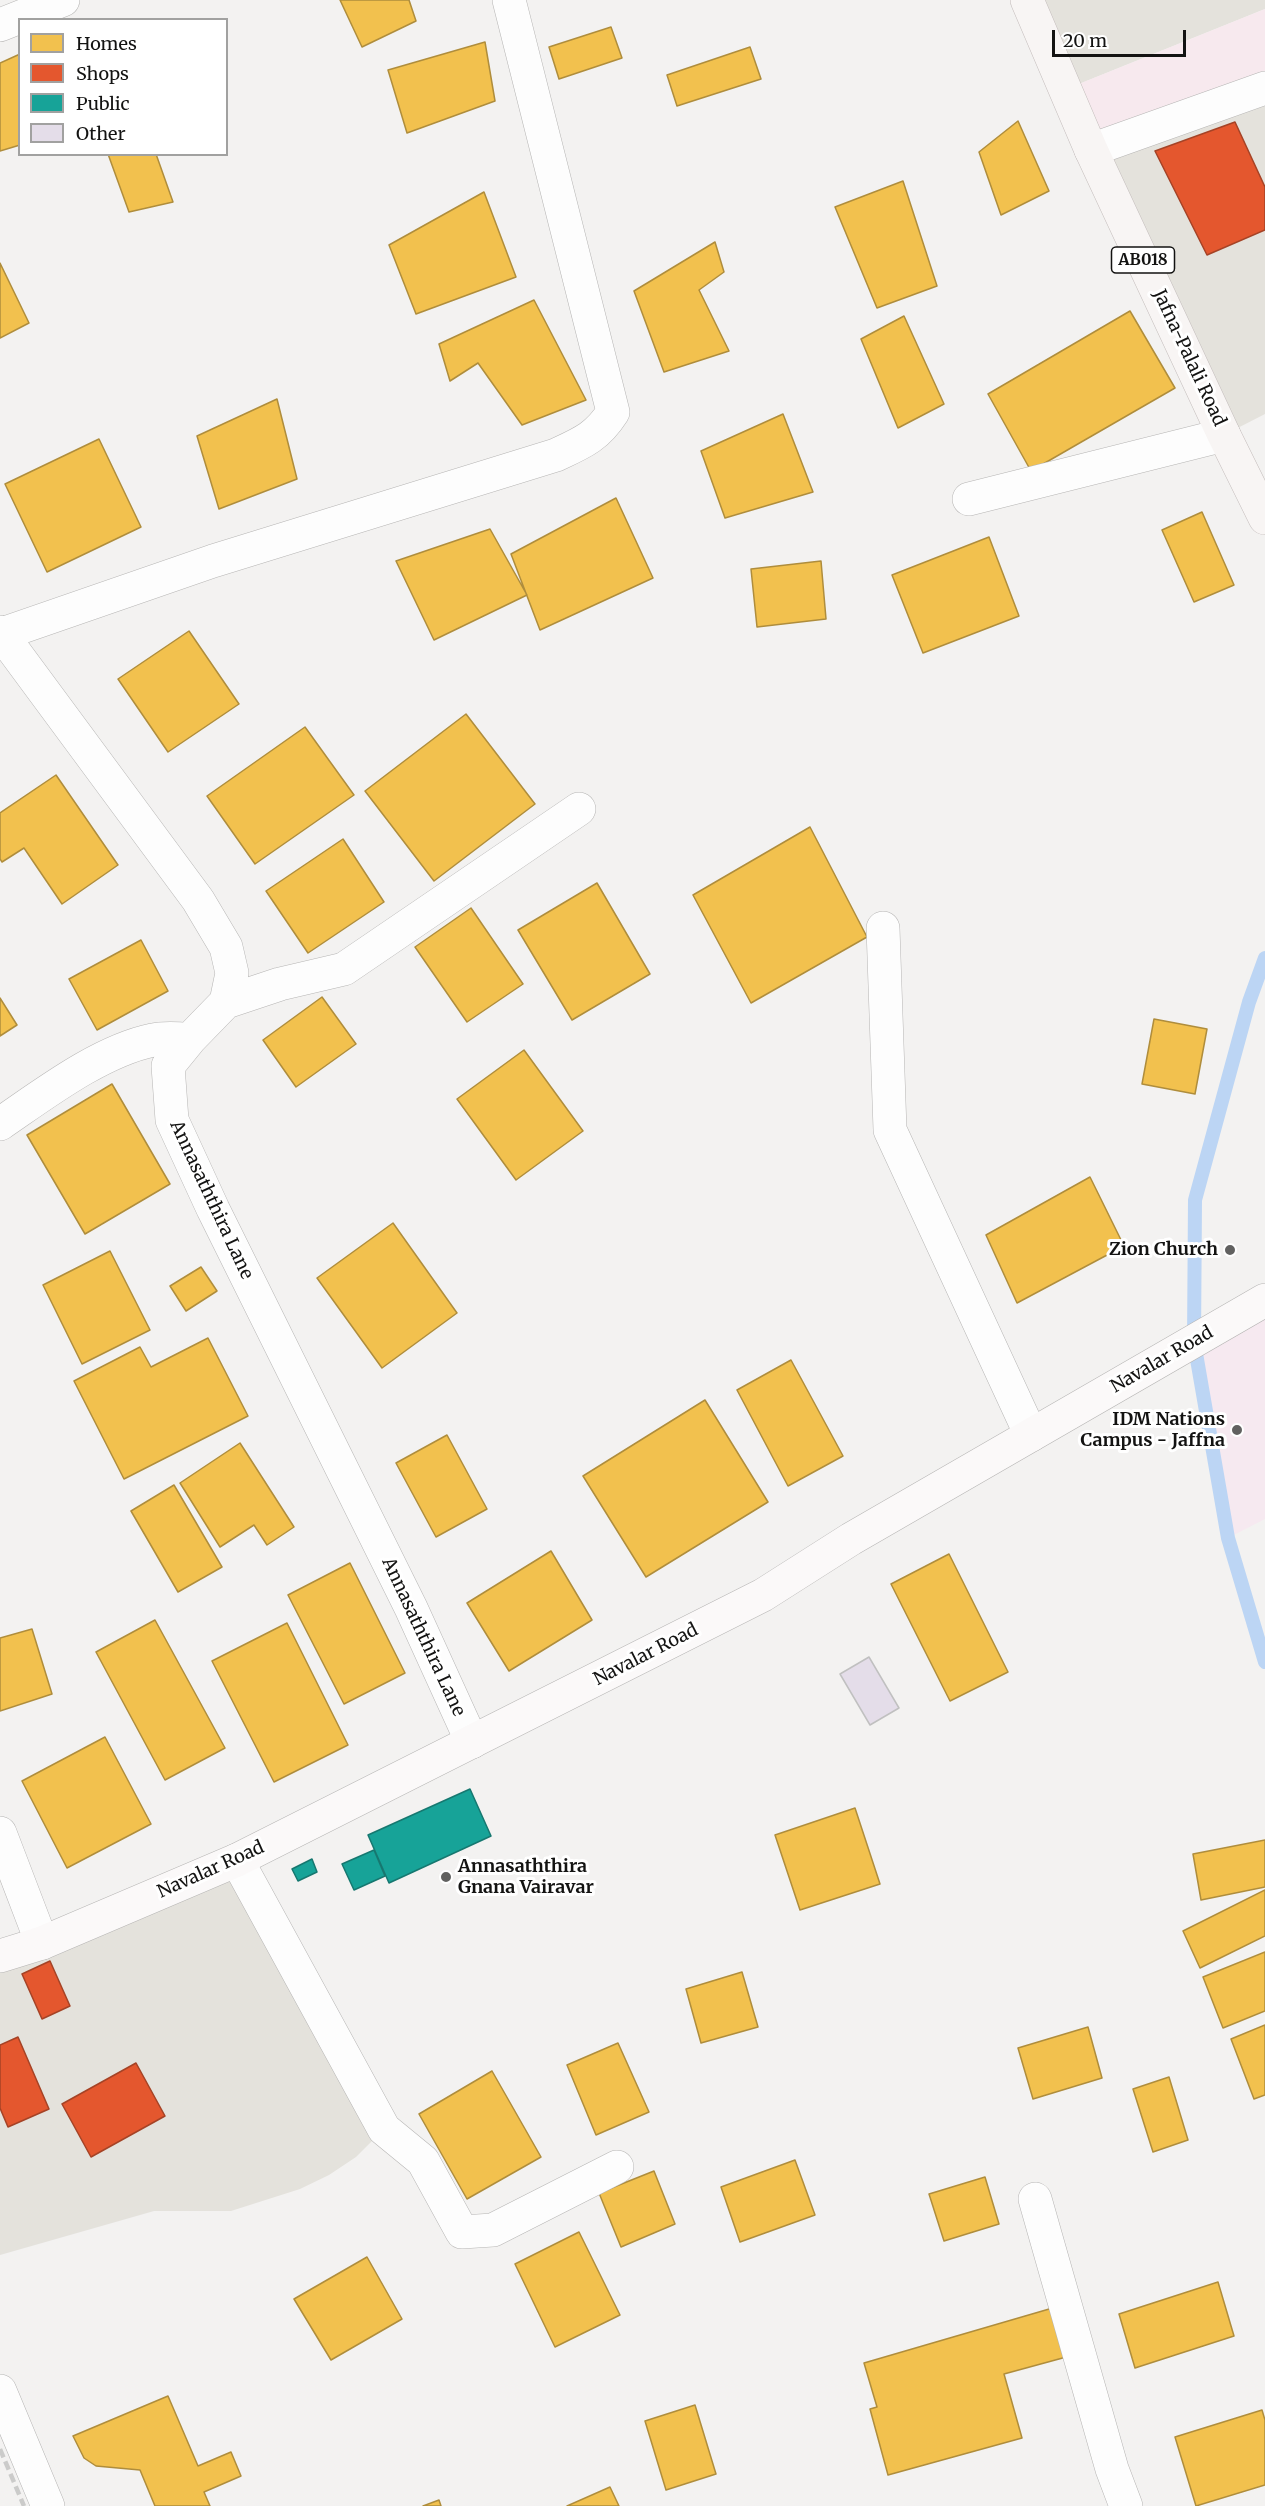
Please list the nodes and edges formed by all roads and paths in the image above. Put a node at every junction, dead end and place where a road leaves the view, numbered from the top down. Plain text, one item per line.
1 (63, 0) edge
2 (509, 0) edge
3 (1028, 0) edge
4 (0, 25) edge
5 (1265, 88) edge
6 (1091, 150) junction
7 (1224, 435) junction
8 (969, 499) dead end
9 (1265, 518) edge
10 (1, 633) edge
11 (579, 809) dead end
12 (883, 928) dead end
13 (226, 1002) junction
14 (190, 1039) junction
15 (0, 1124) edge
16 (1265, 1300) edge
17 (1031, 1435) junction
18 (472, 1742) junction
19 (0, 1833) edge
20 (237, 1860) junction
21 (42, 1943) junction
22 (0, 1956) edge
23 (617, 2167) dead end
24 (1035, 2199) dead end
25 (0, 2391) edge
26 (48, 2506) edge
27 (1126, 2506) edge

1 - 4 street
2 - 10 street
3 - 6 main road, Jafna-Palali Road / AB018
5 - 6 street
6 - 7 main road, Jafna-Palali Road / AB018
7 - 8 street
7 - 9 main road, Jafna-Palali Road / AB018
10 - 13 street
11 - 13 street
12 - 17 street
13 - 14 street, Annasaththira Lane
14 - 15 street
14 - 18 street, Annasaththira Lane
16 - 17 street, Navalar Road
17 - 18 street, Navalar Road
18 - 20 street, Navalar Road
19 - 21 street
20 - 21 street, Navalar Road
20 - 23 street
21 - 22 street, Navalar Road
24 - 27 street
25 - 26 street

